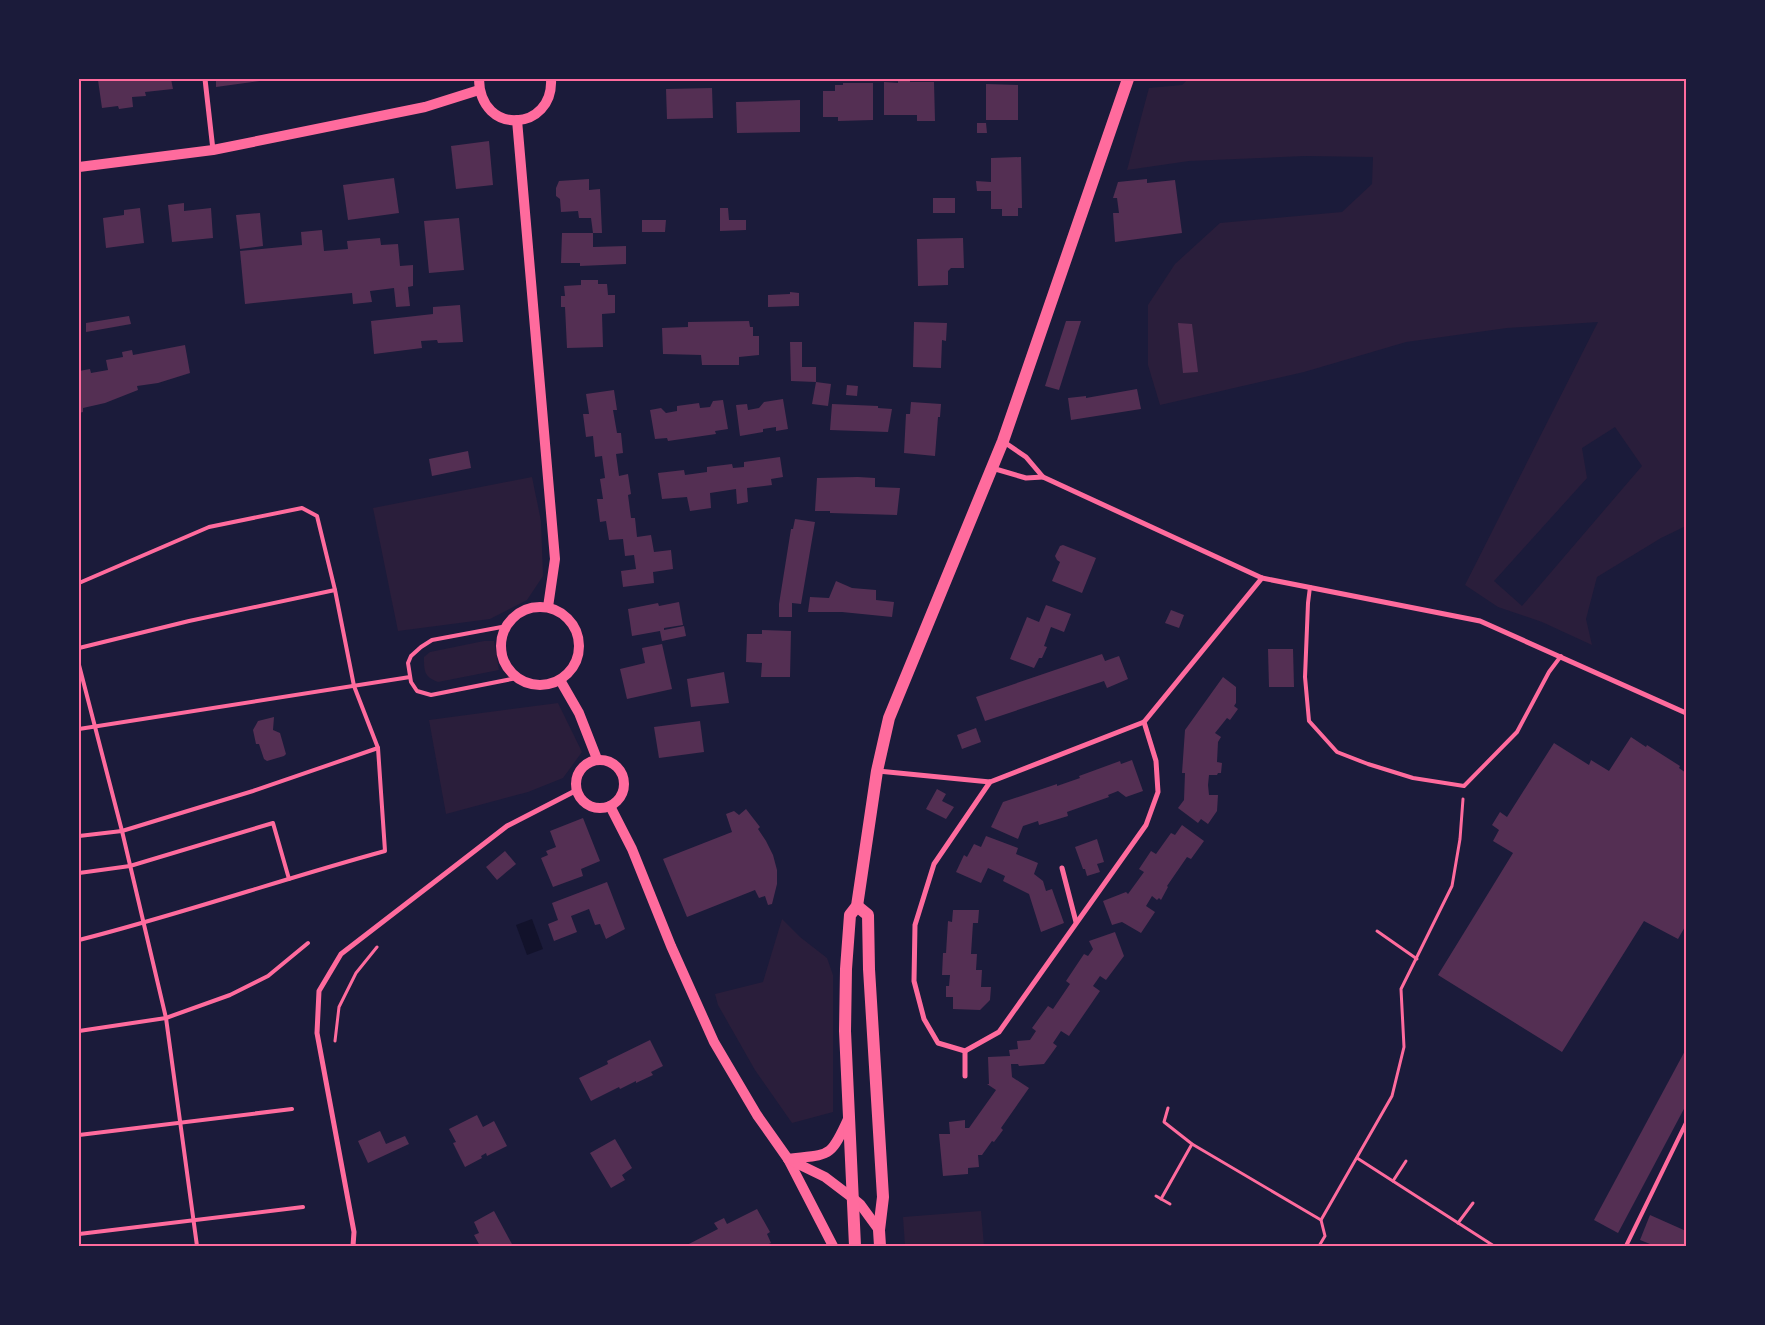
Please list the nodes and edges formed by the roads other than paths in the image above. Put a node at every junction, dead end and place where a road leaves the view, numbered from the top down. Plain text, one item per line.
1 (205, 79) edge
2 (479, 79) edge
3 (551, 79) edge
4 (1128, 79) edge
5 (479, 90) junction
6 (517, 120) junction
7 (213, 150) junction
8 (79, 167) edge
9 (1003, 441) junction
10 (992, 468) junction
11 (1043, 477) junction
12 (1262, 578) junction
13 (79, 583) edge
14 (1310, 587) junction
15 (335, 590) junction
16 (548, 608) junction
17 (506, 626) junction
18 (79, 648) edge
19 (1562, 656) junction
20 (79, 665) edge
21 (410, 677) junction
22 (517, 678) junction
23 (560, 680) junction
24 (354, 686) junction
25 (1686, 713) edge
26 (1144, 722) junction
27 (95, 727) junction
28 (79, 729) edge
29 (378, 748) junction
30 (597, 759) junction
31 (877, 770) junction
32 (990, 782) junction
33 (576, 790) junction
34 (610, 806) junction
35 (122, 831) junction
36 (79, 836) edge
37 (130, 866) junction
38 (1062, 868) dead end
39 (79, 873) edge
40 (289, 879) junction
41 (857, 906) junction
42 (1076, 922) junction
43 (144, 924) junction
44 (79, 940) edge
45 (308, 943) dead end
46 (166, 1018) junction
47 (79, 1031) edge
48 (965, 1051) junction
49 (965, 1076) dead end
50 (292, 1109) dead end
51 (850, 1116) junction
52 (180, 1122) junction
53 (1686, 1123) edge
54 (79, 1135) edge
55 (788, 1159) junction
56 (854, 1199) junction
57 (303, 1207) dead end
58 (194, 1220) junction
59 (880, 1230) junction
60 (79, 1234) edge
61 (197, 1246) edge
62 (353, 1246) edge
63 (833, 1246) edge
64 (855, 1246) edge
65 (880, 1246) edge
66 (1626, 1246) edge

1 - 7 street
2 - 5 main road
3 - 6 main road
4 - 9 main road
5 - 6 main road
5 - 7 main road
6 - 16 main road
7 - 8 main road
9 - 10 main road
9 - 11 street
10 - 11 street
10 - 31 main road
11 - 12 street
12 - 14 street
12 - 26 street
13 - 15 lane
14 - 19 street
14 - 19 lane
15 - 18 lane
15 - 24 lane
16 - 17 main road
16 - 23 main road
17 - 21 lane
17 - 22 main road
19 - 25 street
20 - 27 lane
21 - 22 lane
21 - 24 lane
22 - 23 main road
23 - 30 main road
24 - 27 lane
24 - 29 lane
26 - 32 street
26 - 42 street
27 - 28 lane
27 - 35 lane
29 - 35 lane
29 - 40 lane
30 - 33 main road
30 - 34 main road
31 - 32 street
31 - 41 main road
32 - 48 street
33 - 34 main road
33 - 62 street
34 - 55 main road
35 - 36 lane
35 - 37 lane
37 - 39 lane
37 - 40 lane
37 - 43 lane
38 - 42 street
40 - 43 lane
41 - 51 main road
41 - 59 main road
42 - 48 street
43 - 44 lane
43 - 46 lane
45 - 46 lane
46 - 47 lane
46 - 52 lane
48 - 49 street
50 - 52 lane
51 - 55 main road
51 - 56 main road
52 - 54 lane
52 - 58 lane
53 - 66 lane
55 - 56 main road
55 - 63 main road
56 - 59 main road
56 - 64 main road
57 - 58 lane
58 - 60 lane
58 - 61 lane
59 - 65 main road

